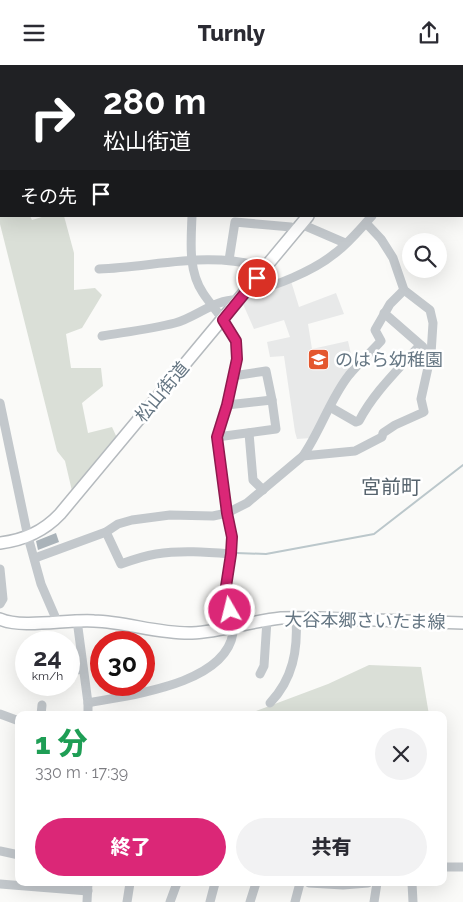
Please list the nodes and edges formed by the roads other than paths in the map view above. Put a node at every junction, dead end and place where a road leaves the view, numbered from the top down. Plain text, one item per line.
1 (192, 217) edge
2 (369, 219) edge
3 (250, 220) edge
4 (302, 224) edge
5 (345, 243) junction
6 (191, 259) junction
7 (228, 260) junction
8 (265, 268) junction
9 (99, 269) dead end
10 (249, 289) junction
11 (404, 290) junction
12 (240, 300) junction
13 (212, 305) junction
14 (384, 313) junction
15 (223, 320) junction
16 (102, 336) dead end
17 (420, 345) junction
18 (431, 353) junction
19 (233, 376) junction
20 (272, 400) junction
21 (0, 403) edge
22 (227, 405) junction
23 (330, 407) junction
24 (249, 433) junction
25 (217, 437) junction
26 (303, 456) junction
27 (263, 490) junction
28 (227, 513) junction
29 (106, 532) junction
30 (28, 537) junction
31 (0, 543) edge
32 (231, 554) junction
33 (35, 558) junction
34 (0, 569) edge
35 (0, 604) edge
36 (296, 617) junction
37 (0, 619) edge
38 (77, 620) junction
39 (267, 620) junction
40 (57, 621) junction
41 (463, 623) edge
42 (234, 627) junction
43 (80, 669) edge
44 (83, 669) junction
45 (260, 675) dead end
46 (88, 703) junction
47 (270, 703) dead end
48 (42, 705) dead end
49 (41, 711) edge
50 (88, 711) edge
51 (0, 714) edge
52 (15, 720) edge
53 (0, 851) edge
54 (15, 854) edge
55 (447, 867) edge
56 (463, 867) edge
57 (0, 884) edge
58 (15, 885) edge
59 (59, 886) edge
60 (130, 886) edge
61 (176, 886) edge
62 (214, 886) edge
63 (255, 886) edge
64 (299, 886) edge
65 (377, 886) edge
66 (412, 886) edge
67 (88, 887) edge
68 (86, 902) edge
69 (127, 902) edge
70 (170, 902) edge
71 (210, 902) edge
72 (250, 902) edge
73 (295, 902) edge
74 (374, 902) edge
75 (413, 902) edge

1 - 6 street
2 - 5 street
2 - 11 street
3 - 4 street
3 - 7 street
4 - 5 street
4 - 8 main road, 松山街道
5 - 10 street
6 - 7 street
6 - 9 street
6 - 13 street
7 - 8 street
8 - 10 main road, 松山街道
10 - 12 main road, 松山街道
11 - 14 street
11 - 18 street
12 - 13 street
12 - 15 main road, 松山街道
13 - 15 street
13 - 16 street
14 - 17 street
14 - 23 street
15 - 19 street
15 - 30 main road, 松山街道
17 - 18 street
17 - 23 street
18 - 26 street
19 - 20 street
19 - 22 street
20 - 22 street
20 - 24 street
21 - 30 street
22 - 25 street
23 - 26 street
24 - 25 street
24 - 27 street
25 - 28 street
26 - 27 street
27 - 28 street
28 - 29 street
28 - 32 street
29 - 32 street
29 - 33 street
30 - 31 main road, 松山街道
30 - 33 street
32 - 42 street
33 - 40 street
34 - 35 street
36 - 39 main road, 大谷本郷さいたま線
36 - 41 main road, 大谷本郷さいたま線
36 - 47 street
37 - 40 main road, 大谷本郷さいたま線
38 - 40 main road, 大谷本郷さいたま線
38 - 42 main road, 大谷本郷さいたま線
38 - 44 street
39 - 42 main road, 大谷本郷さいたま線
39 - 45 street
42 - 46 street
43 - 44 street
44 - 46 street
46 - 50 street
48 - 49 street
51 - 52 street
53 - 54 street
55 - 56 street
57 - 58 street
59 - 67 street
60 - 69 street
61 - 70 street
62 - 71 street
63 - 72 street
64 - 73 street
65 - 74 street
66 - 75 street
67 - 68 street

